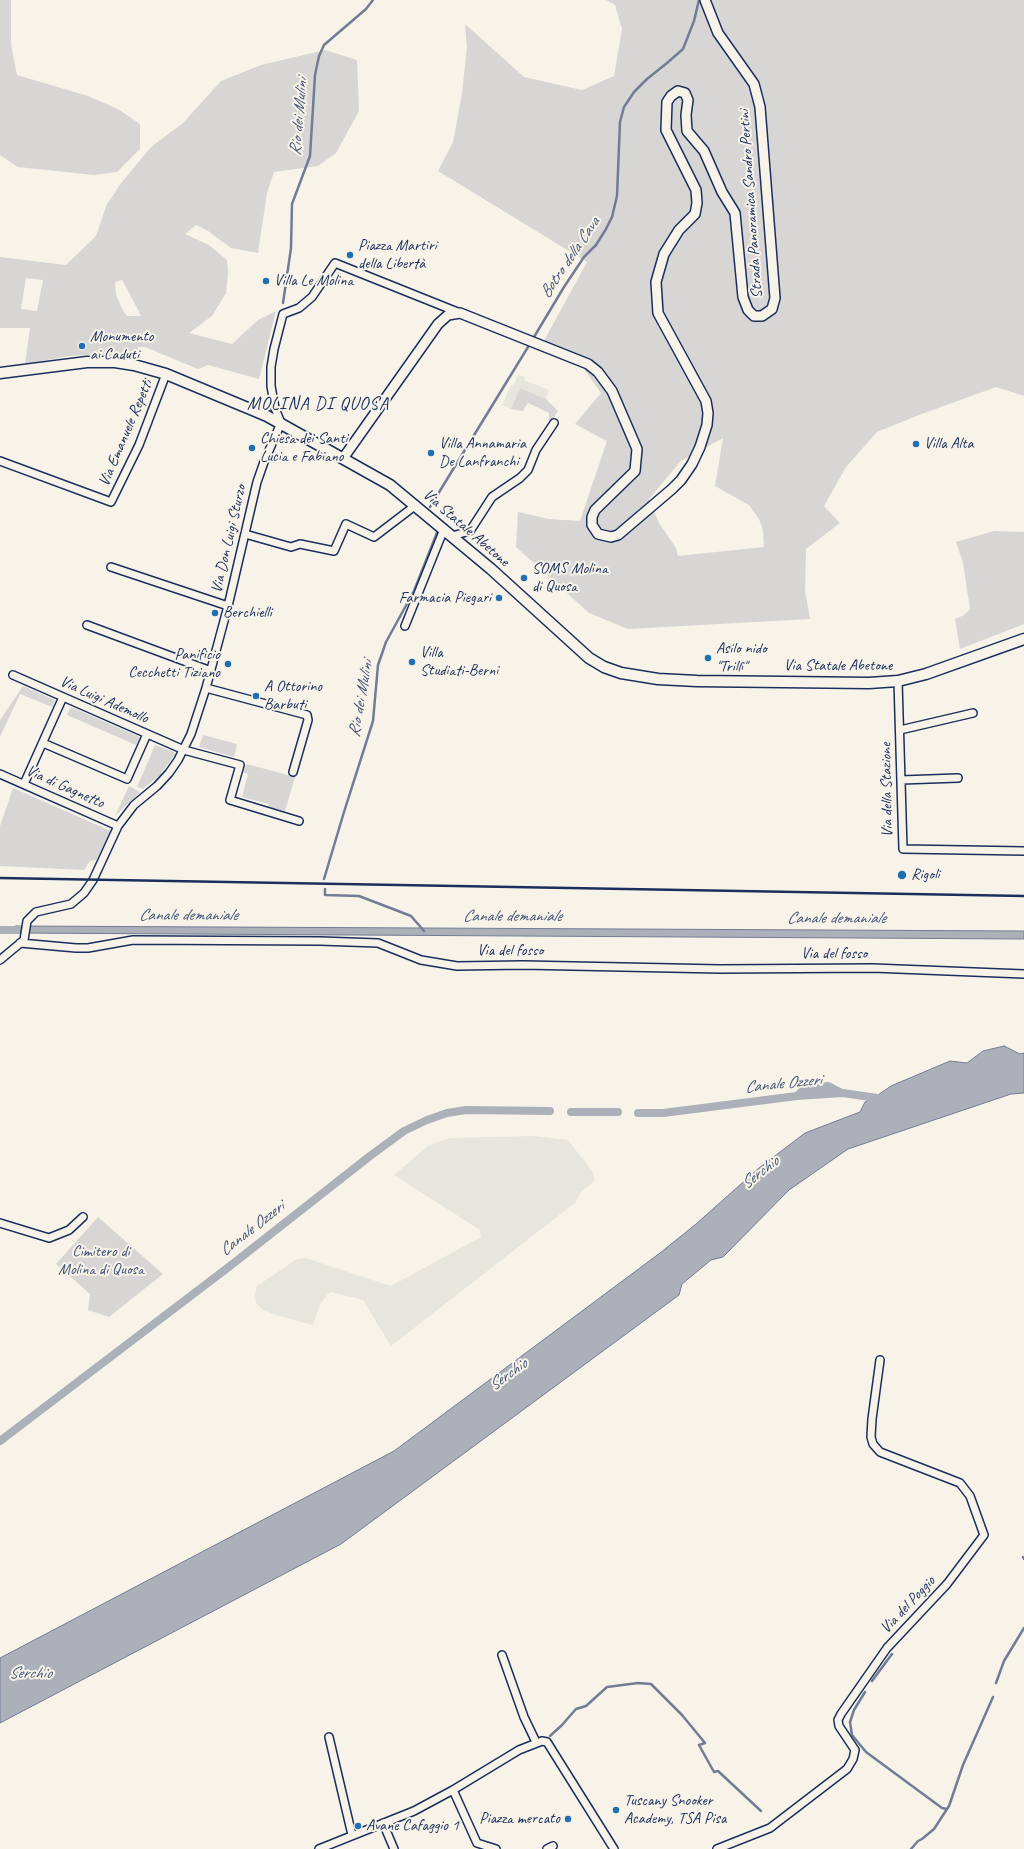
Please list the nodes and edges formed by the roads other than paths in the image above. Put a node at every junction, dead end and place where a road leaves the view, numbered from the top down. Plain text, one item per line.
1 (705, 0) edge
2 (460, 313) junction
3 (0, 373) edge
4 (166, 374) junction
5 (282, 423) junction
6 (554, 423) dead end
7 (344, 458) junction
8 (0, 462) edge
9 (416, 505) junction
10 (444, 529) junction
11 (245, 534) junction
12 (452, 536) junction
13 (111, 567) dead end
14 (228, 606) junction
15 (87, 625) dead end
16 (405, 626) dead end
17 (1024, 639) edge
18 (211, 671) junction
19 (13, 675) dead end
20 (898, 681) junction
21 (206, 688) junction
22 (63, 697) junction
23 (974, 712) dead end
24 (900, 730) junction
25 (147, 734) junction
26 (43, 742) junction
27 (184, 750) junction
28 (293, 772) dead end
29 (0, 774) edge
30 (958, 778) dead end
31 (901, 780) junction
32 (24, 784) junction
33 (299, 821) dead end
34 (118, 826) junction
35 (1024, 851) edge
36 (20, 943) junction
37 (0, 960) edge
38 (1024, 974) edge
39 (83, 1217) dead end
40 (0, 1223) edge
41 (880, 1360) dead end
42 (502, 1655) dead end
43 (329, 1737) dead end
44 (536, 1742) junction
45 (453, 1790) junction
46 (383, 1823) junction
47 (352, 1835) junction
48 (319, 1849) edge
49 (394, 1849) edge
50 (496, 1849) edge
51 (614, 1849) edge
52 (719, 1849) edge

1 - 2 street, Strada Panoramica Sandro Pertini
2 - 5 street
2 - 7 street
3 - 4 main road, Via Statale Abetone
4 - 5 main road, Via Statale Abetone
4 - 8 street, Via Emanuele Repetti
5 - 7 main road, Via Statale Abetone
5 - 11 street, Via Don Luigi Sturzo
6 - 12 street
7 - 9 main road, Via Statale Abetone
9 - 10 main road, Via Statale Abetone
9 - 11 street
10 - 12 main road, Via Statale Abetone
10 - 16 street
11 - 14 street, Via Don Luigi Sturzo
12 - 20 main road, Via Statale Abetone
13 - 14 street
14 - 18 street, Via Don Luigi Sturzo
15 - 18 street
17 - 20 main road, Via Statale Abetone
18 - 21 street, Via Don Luigi Sturzo
19 - 22 street, Via Luigi Ademollo
20 - 24 street, Via della Stazione
21 - 27 street, Via Don Luigi Sturzo
21 - 28 street
22 - 25 street, Via Luigi Ademollo
22 - 26 street
23 - 24 street
24 - 31 street, Via della Stazione
25 - 26 street
25 - 27 street, Via Luigi Ademollo
26 - 32 street
27 - 33 street, Via Luigi Ademollo
27 - 34 street, Via Don Luigi Sturzo
29 - 32 street, Via di Gagnetto
30 - 31 street
31 - 35 street, Via della Stazione
32 - 34 street, Via di Gagnetto
34 - 36 street, Via Don Luigi Sturzo
36 - 37 street, Via Don Luigi Sturzo
36 - 38 street, Via del fosso
39 - 40 street
41 - 52 street, Via del Poggio
42 - 44 street
43 - 47 street
44 - 45 street
44 - 51 street
45 - 46 street
45 - 50 street
46 - 47 street
46 - 49 street
47 - 48 street

